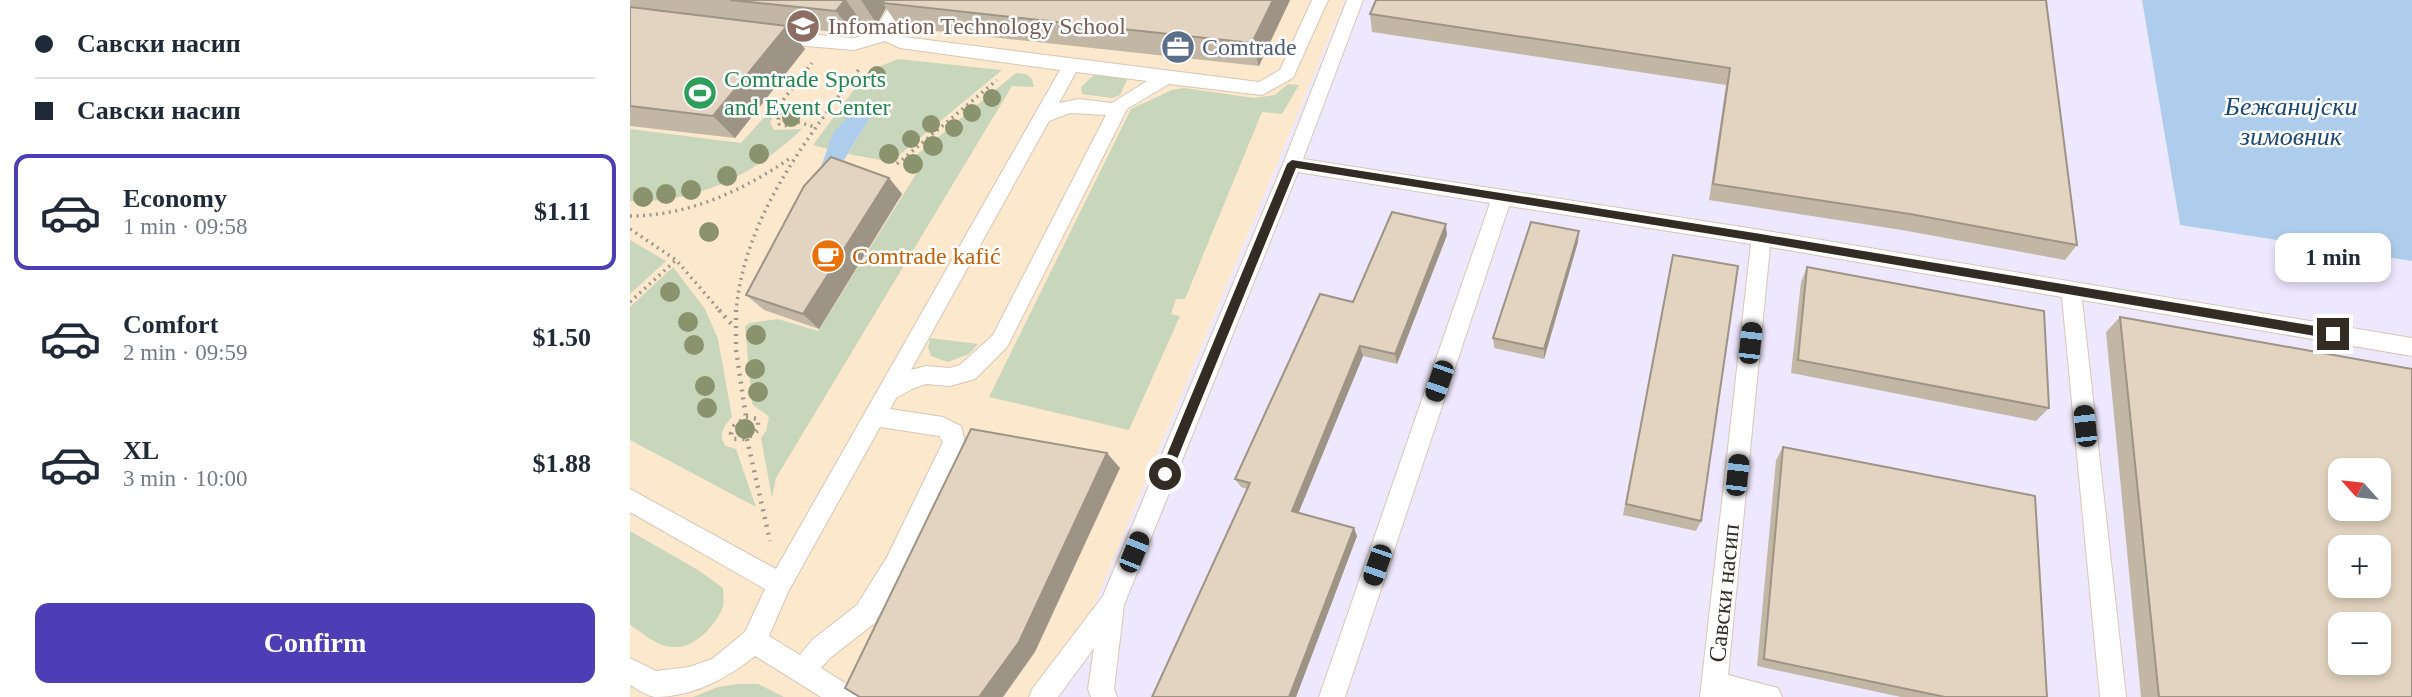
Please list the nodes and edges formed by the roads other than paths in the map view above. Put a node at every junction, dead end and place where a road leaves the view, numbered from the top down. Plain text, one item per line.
1 (903, 0) edge
2 (1320, 0) edge
3 (1355, 0) edge
4 (754, 35) edge
5 (887, 35) junction
6 (1071, 65) junction
7 (1168, 76) junction
8 (1118, 110) junction
9 (1041, 117) junction
10 (1292, 164) junction
11 (1502, 197) junction
12 (1761, 238) junction
13 (2071, 290) junction
14 (2412, 347) edge
15 (887, 392) junction
16 (874, 416) junction
17 (630, 500) edge
18 (780, 584) junction
19 (1112, 604) junction
20 (754, 641) junction
21 (630, 671) edge
22 (803, 671) junction
23 (1714, 691) edge
24 (844, 697) edge
25 (1042, 697) edge
26 (1104, 697) edge
27 (1332, 697) edge
28 (1769, 697) edge
29 (2113, 697) edge

1 - 5 lane
2 - 7 lane
3 - 10 lane
4 - 5 lane
5 - 6 lane
6 - 7 lane
6 - 9 lane
7 - 8 lane
8 - 9 lane
8 - 15 lane
9 - 15 lane
10 - 11 lane
10 - 19 lane
11 - 12 lane
11 - 27 lane
12 - 13 lane
12 - 23 lane, Савски насип
13 - 14 lane
13 - 29 lane
15 - 16 lane
16 - 18 lane
16 - 22 lane
17 - 18 lane
18 - 20 lane
19 - 25 lane
19 - 26 lane
20 - 21 lane
20 - 22 lane
22 - 24 lane
23 - 28 lane, Савски насип

